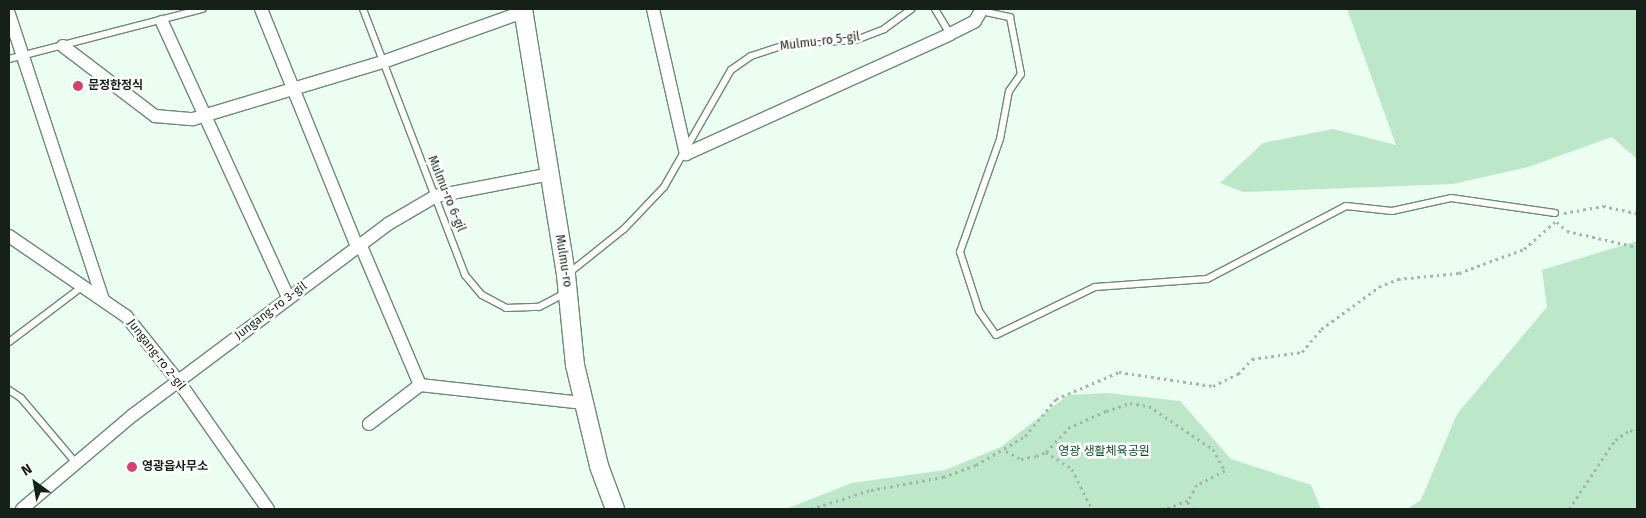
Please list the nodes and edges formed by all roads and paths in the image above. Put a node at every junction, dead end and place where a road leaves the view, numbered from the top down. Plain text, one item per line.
1 (202, 9) edge
2 (261, 9) edge
3 (363, 9) edge
4 (653, 9) edge
5 (912, 9) edge
6 (936, 9) edge
7 (526, 10) edge
8 (982, 10) edge
9 (9, 14) edge
10 (162, 22) junction
11 (950, 34) junction
12 (63, 46) junction
13 (23, 55) junction
14 (9, 58) edge
15 (383, 62) junction
16 (293, 89) junction
17 (203, 116) junction
18 (686, 154) junction
19 (550, 174) junction
20 (436, 196) junction
21 (1546, 213) junction
22 (1637, 213) edge
23 (1555, 214) joint
24 (1556, 221) junction
25 (9, 236) edge
26 (359, 246) junction
27 (1637, 247) edge
28 (567, 283) junction
29 (83, 286) junction
30 (288, 297) junction
31 (103, 300) junction
32 (9, 342) edge
33 (179, 382) junction
34 (420, 385) junction
35 (9, 390) edge
36 (584, 403) junction
37 (369, 424) dead end
38 (1637, 432) edge
39 (1006, 451) junction
40 (1046, 452) junction
41 (76, 463) junction
42 (1188, 501) junction
43 (22, 509) edge
44 (268, 509) edge
45 (615, 509) edge
46 (810, 509) edge
47 (1092, 509) edge
48 (1166, 509) edge
49 (1192, 509) edge
50 (1569, 509) edge

1 - 10 lane
2 - 16 street
3 - 15 lane, Mulmu-ro 6-gil
4 - 18 street
5 - 18 lane, Mulmu-ro 5-gil
6 - 11 lane
7 - 15 street
7 - 19 main road, Mulmu-ro
8 - 11 street
8 - 21 lane
9 - 13 street
10 - 12 lane
10 - 17 street
11 - 18 street
12 - 13 lane
12 - 17 street
13 - 14 lane
13 - 31 street
15 - 16 street
15 - 20 lane, Mulmu-ro 6-gil
16 - 17 street
16 - 26 street
17 - 30 street
18 - 28 lane, Mulmu-ro 5-gil
19 - 20 street, Jungang-ro 3-gil
19 - 28 main road, Mulmu-ro
20 - 26 street, Jungang-ro 3-gil
20 - 28 lane, Mulmu-ro 6-gil
21 - 23 lane
21 - 24 path
22 - 23 path
24 - 27 path
24 - 39 path
25 - 29 street, Jungang-ro 2-gil
26 - 30 street, Jungang-ro 3-gil
26 - 34 street
28 - 36 main road, Mulmu-ro
29 - 31 street, Jungang-ro 2-gil
29 - 32 lane
30 - 33 street, Jungang-ro 3-gil
31 - 33 street, Jungang-ro 2-gil
33 - 41 street, Jungang-ro 3-gil
33 - 44 street, Jungang-ro 2-gil
34 - 36 street
34 - 37 street
35 - 41 lane
36 - 45 main road, Mulmu-ro
38 - 50 path
39 - 40 path
39 - 46 path
40 - 42 path
40 - 47 path
41 - 43 street, Jungang-ro 3-gil
42 - 48 path
42 - 49 path

